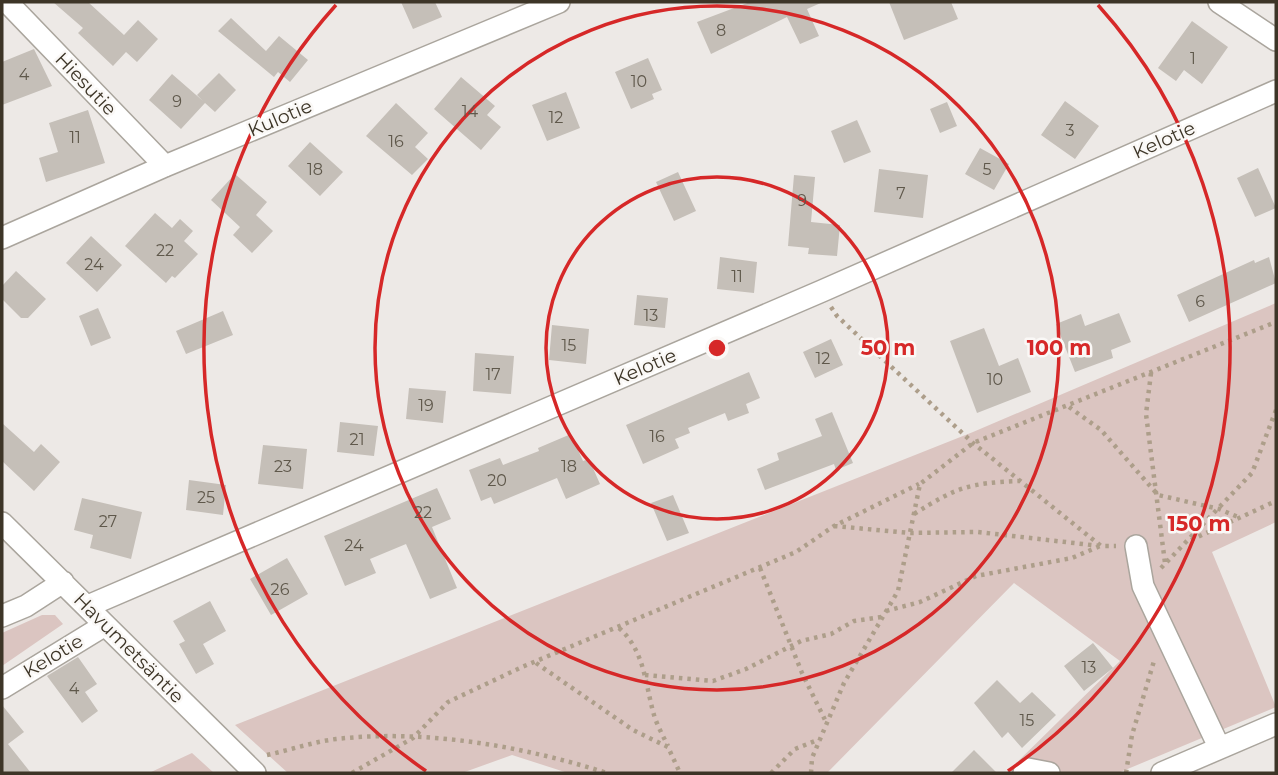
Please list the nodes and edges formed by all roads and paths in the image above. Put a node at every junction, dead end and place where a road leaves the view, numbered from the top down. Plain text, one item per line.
1 (7, 2) edge
2 (559, 2) edge
3 (1219, 2) edge
4 (534, 7) edge
5 (1276, 40) edge
6 (1276, 91) edge
7 (165, 166) junction
8 (2, 239) edge
9 (822, 291) junction
10 (1276, 322) edge
11 (1151, 373) junction
12 (1069, 406) junction
13 (1276, 410) edge
14 (973, 443) junction
15 (1021, 481) junction
16 (920, 484) junction
17 (1158, 495) junction
18 (1276, 502) edge
19 (1219, 509) junction
20 (913, 514) junction
21 (1238, 517) junction
22 (2, 523) edge
23 (834, 526) junction
24 (909, 533) junction
25 (1185, 543) junction
26 (1101, 546) junction
27 (1136, 546) joint
28 (1165, 563) junction
29 (760, 568) junction
30 (63, 582) junction
31 (1143, 586) junction
32 (88, 606) junction
33 (886, 611) junction
34 (2, 616) edge
35 (882, 617) junction
36 (105, 625) junction
37 (619, 628) junction
38 (791, 645) junction
39 (1155, 658) dead end
40 (535, 662) junction
41 (645, 675) junction
42 (2, 688) edge
43 (827, 724) junction
44 (1276, 724) edge
45 (413, 738) junction
46 (821, 739) junction
47 (668, 747) junction
48 (1219, 747) junction
49 (252, 771) edge
50 (352, 773) edge
51 (607, 773) edge
52 (680, 773) edge
53 (771, 773) edge
54 (811, 773) edge
55 (1024, 773) edge
56 (1049, 773) edge
57 (1126, 773) edge
58 (1162, 773) edge

1 - 7 street, Hiesutie
2 - 4 street, Kulotie
3 - 5 street
4 - 7 street, Kulotie
6 - 9 street, Kelotie
7 - 8 street, Kulotie
9 - 14 path
9 - 32 street, Kelotie
10 - 11 path
11 - 12 path
11 - 17 path
12 - 14 path
12 - 17 path
13 - 19 path
14 - 15 path
14 - 16 path
15 - 20 path
15 - 26 path
16 - 20 path
16 - 23 path
17 - 19 path
17 - 28 path
18 - 21 path
19 - 21 path
19 - 25 path
20 - 24 path
21 - 25 path
22 - 30 street, Havumetsäntie
23 - 24 path
23 - 29 path
24 - 26 path
24 - 33 path
25 - 28 path
26 - 27 path
26 - 33 path
27 - 31 street
28 - 31 path
29 - 37 path
29 - 38 path
30 - 32 street, Havumetsäntie
30 - 34 street
31 - 48 street
32 - 36 street, Havumetsäntie
33 - 35 path
35 - 38 path
35 - 43 path
36 - 42 street, Kelotie
36 - 49 street, Havumetsäntie
37 - 40 path
37 - 41 path
38 - 41 path
38 - 43 path
39 - 57 path
40 - 45 path
40 - 47 path
41 - 47 path
43 - 46 path
44 - 48 street
45 - 49 path
45 - 50 path
45 - 51 path
46 - 53 path
46 - 54 path
47 - 52 path
48 - 58 street
55 - 56 street

